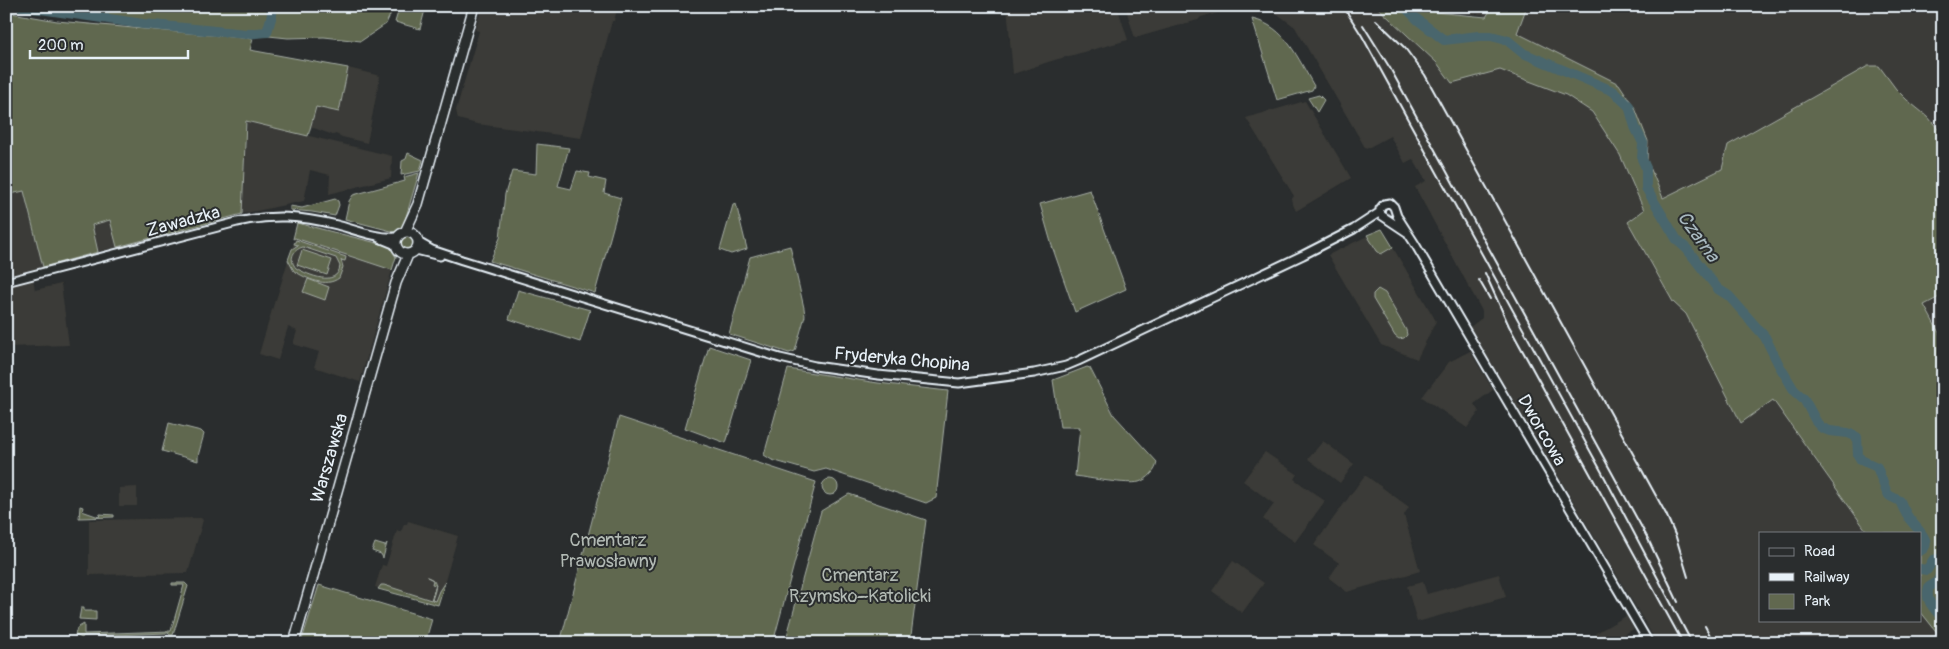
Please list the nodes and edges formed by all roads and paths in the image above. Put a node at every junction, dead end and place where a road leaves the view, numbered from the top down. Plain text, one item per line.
1 (474, 6) edge
2 (1395, 213) junction
3 (1384, 216) junction
4 (1408, 233) junction
5 (407, 243) junction
6 (6, 282) edge
7 (294, 643) edge
8 (1649, 643) edge

1 - 5 main road, Warszawska
2 - 3 street, Fryderyka Chopina
2 - 3 street
2 - 4 street, Dworcowa
3 - 4 street, Dworcowa
3 - 5 street, Fryderyka Chopina
4 - 8 street, Dworcowa
5 - 6 street, Zawadzka
5 - 7 main road, Warszawska

